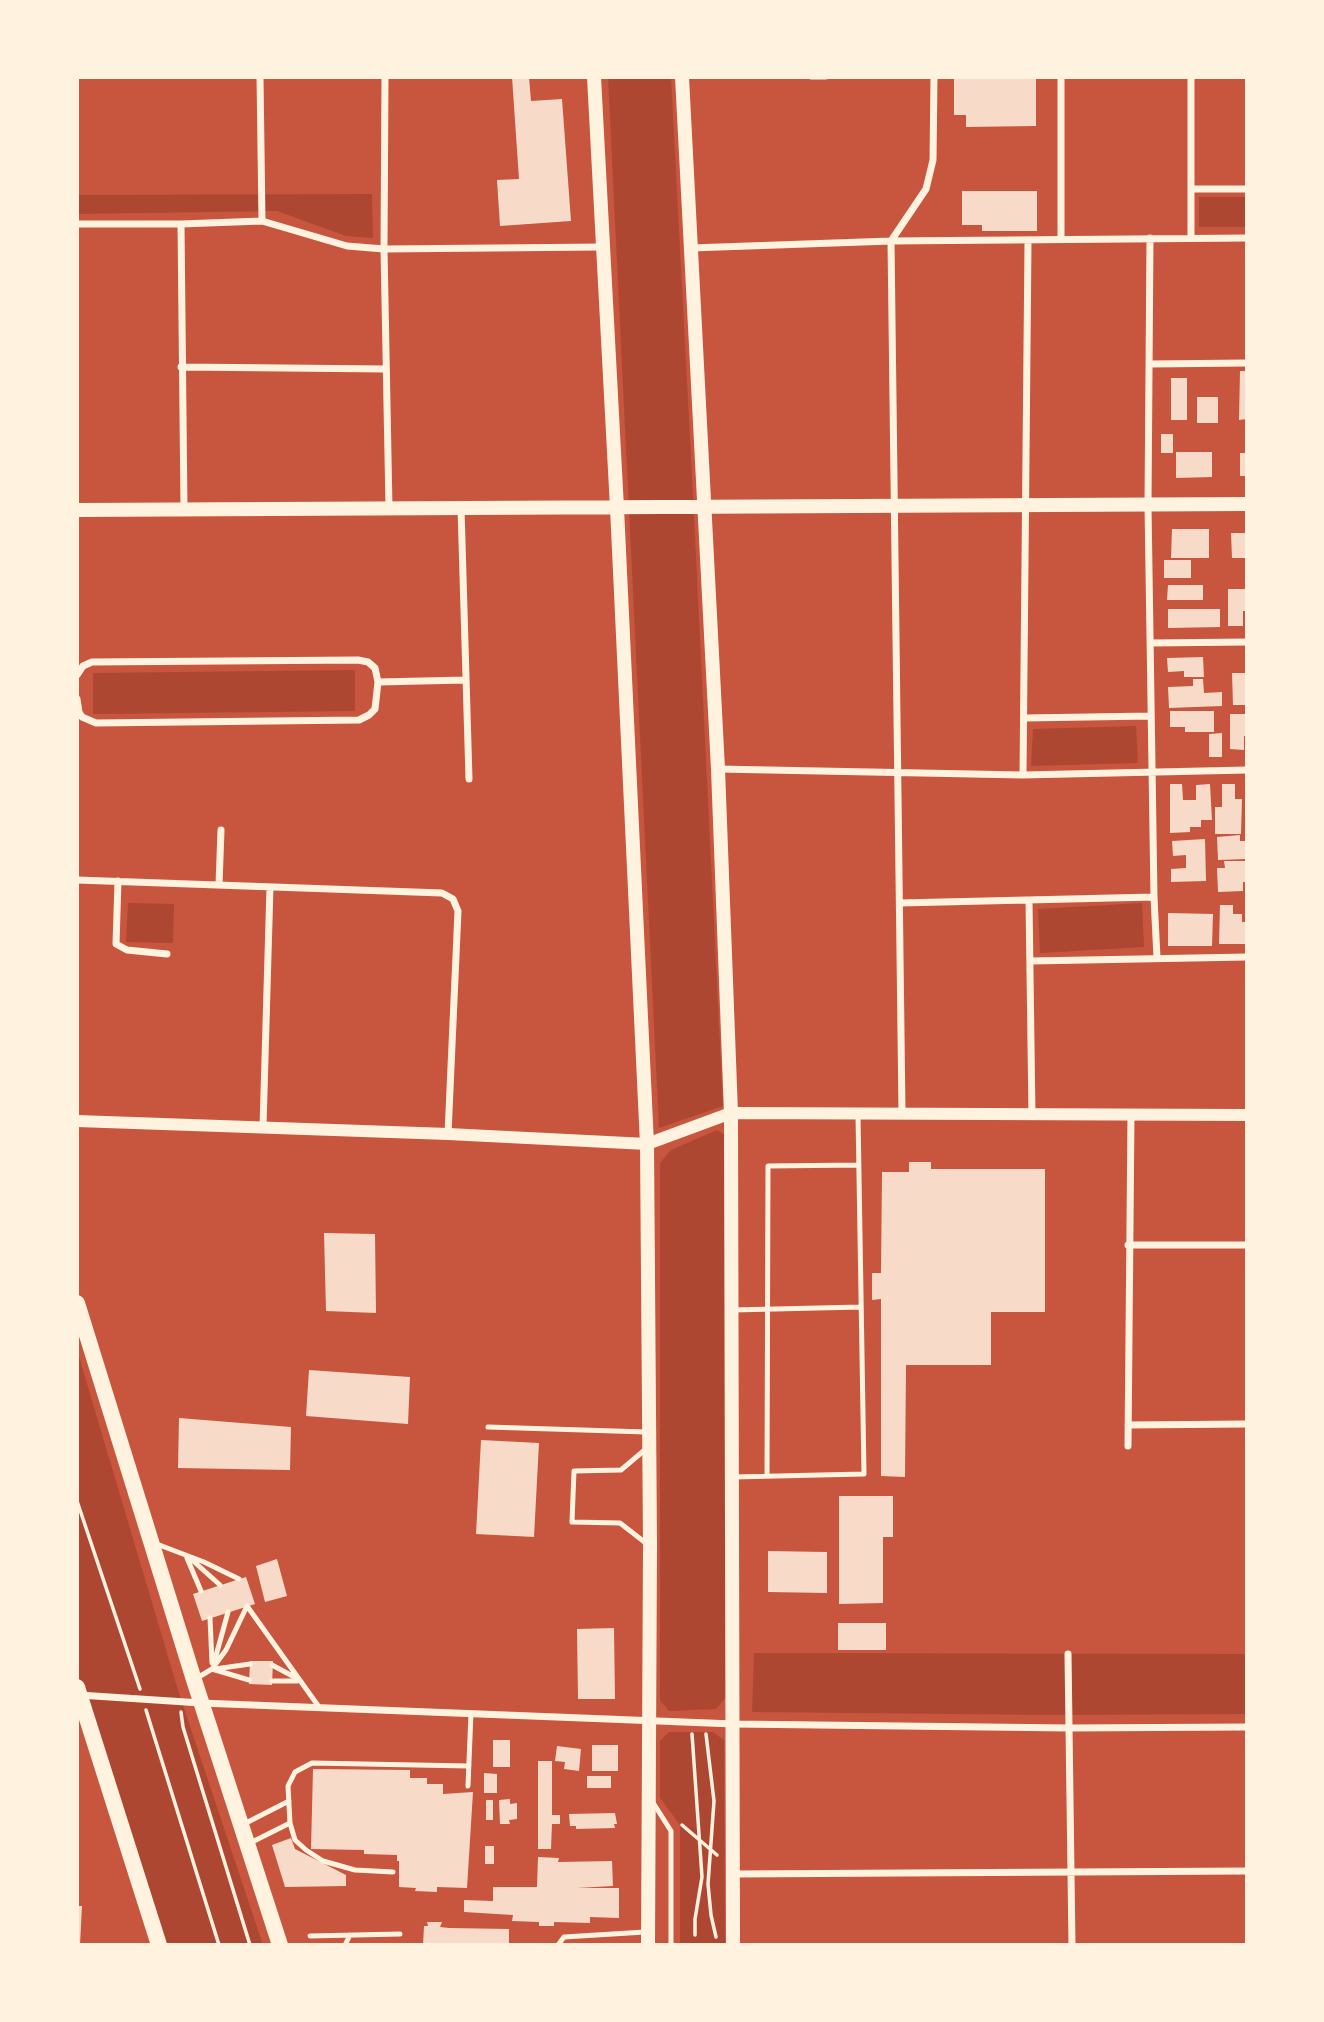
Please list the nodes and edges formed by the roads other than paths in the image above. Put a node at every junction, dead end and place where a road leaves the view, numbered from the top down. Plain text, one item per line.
1 (260, 77) edge
2 (385, 77) edge
3 (594, 77) edge
4 (682, 77) edge
5 (811, 77) edge
6 (826, 77) edge
7 (934, 77) edge
8 (1061, 77) edge
9 (1191, 77) edge
10 (1191, 189) junction
11 (1247, 189) edge
12 (262, 221) junction
13 (77, 224) edge
14 (181, 224) junction
15 (1191, 237) junction
16 (1150, 238) junction
17 (1247, 238) edge
18 (1061, 239) junction
19 (891, 241) junction
20 (1028, 242) junction
21 (603, 247) junction
22 (691, 248) junction
23 (384, 249) junction
24 (1247, 363) edge
25 (1150, 364) junction
26 (181, 367) junction
27 (386, 369) junction
28 (1247, 504) edge
29 (1024, 505) junction
30 (1148, 505) junction
31 (894, 506) junction
32 (704, 507) junction
33 (461, 508) junction
34 (617, 508) junction
35 (389, 509) junction
36 (77, 510) edge
37 (184, 510) junction
38 (1247, 642) edge
39 (1150, 643) junction
40 (77, 675) edge
41 (466, 680) junction
42 (378, 682) junction
43 (77, 699) edge
44 (1151, 716) junction
45 (1025, 718) junction
46 (718, 769) junction
47 (1247, 770) edge
48 (1151, 772) junction
49 (897, 774) junction
50 (1023, 775) junction
51 (468, 779) dead end
52 (221, 830) dead end
53 (77, 880) edge
54 (118, 881) junction
55 (219, 885) junction
56 (270, 887) junction
57 (1154, 897) junction
58 (1029, 900) junction
59 (900, 903) junction
60 (167, 954) dead end
61 (1247, 957) edge
62 (1157, 958) junction
63 (1031, 961) junction
64 (858, 1112) junction
65 (902, 1112) junction
66 (731, 1113) junction
67 (1131, 1113) junction
68 (1247, 1115) edge
69 (1032, 1116) junction
70 (77, 1121) edge
71 (263, 1127) junction
72 (447, 1134) junction
73 (647, 1144) junction
74 (859, 1165) junction
75 (1128, 1245) junction
76 (1247, 1245) edge
77 (77, 1303) edge
78 (861, 1307) junction
79 (768, 1309) junction
80 (732, 1310) junction
81 (1247, 1424) edge
82 (1128, 1425) junction
83 (488, 1427) dead end
84 (649, 1439) junction
85 (1128, 1446) dead end
86 (733, 1476) junction
87 (767, 1476) junction
88 (151, 1542) junction
89 (650, 1545) junction
90 (186, 1555) junction
91 (239, 1579) dead end
92 (220, 1585) dead end
93 (201, 1591) dead end
94 (228, 1612) dead end
95 (210, 1618) dead end
96 (1068, 1654) dead end
97 (250, 1664) dead end
98 (272, 1665) dead end
99 (212, 1669) junction
100 (194, 1680) junction
101 (249, 1680) dead end
102 (272, 1681) dead end
103 (301, 1681) junction
104 (78, 1691) edge
105 (201, 1703) junction
106 (319, 1707) junction
107 (471, 1713) junction
108 (649, 1720) junction
109 (734, 1724) junction
110 (1247, 1727) edge
111 (1069, 1728) junction
112 (469, 1766) junction
113 (468, 1786) dead end
114 (649, 1796) junction
115 (289, 1801) junction
116 (290, 1823) junction
117 (241, 1825) junction
118 (247, 1845) junction
119 (1247, 1871) edge
120 (393, 1872) dead end
121 (1071, 1872) junction
122 (734, 1874) junction
123 (400, 1934) dead end
124 (350, 1935) junction
125 (310, 1936) dead end
126 (648, 1939) edge
127 (159, 1945) edge
128 (280, 1945) edge
129 (345, 1945) edge
130 (558, 1945) edge
131 (671, 1945) edge
132 (733, 1945) edge
133 (1072, 1945) edge

1 - 12 street
2 - 23 street
3 - 21 main road
4 - 22 main road
5 - 6 lane
7 - 19 street
8 - 18 street
9 - 10 street
10 - 11 street
10 - 15 street
12 - 14 street
12 - 23 street
13 - 14 street
14 - 26 street
15 - 16 street
15 - 17 street
16 - 18 street
16 - 25 street
18 - 20 street
19 - 20 street
19 - 22 street
19 - 31 street
20 - 29 street
21 - 23 street
21 - 34 main road
22 - 32 main road
23 - 27 street
24 - 25 street
25 - 30 street
26 - 27 street
26 - 37 street
27 - 35 street
28 - 30 main road
29 - 30 main road
29 - 31 main road
29 - 45 street
30 - 39 street
31 - 32 main road
31 - 49 street
32 - 34 main road
32 - 46 main road
33 - 34 main road
33 - 35 main road
33 - 41 street
34 - 73 main road
35 - 37 main road
36 - 37 main road
38 - 39 street
39 - 44 street
40 - 42 street
41 - 42 street
41 - 51 street
42 - 43 street
44 - 45 street
44 - 48 street
45 - 50 street
46 - 49 street
46 - 66 main road
47 - 48 street
48 - 50 street
48 - 57 street
49 - 50 street
49 - 59 street
52 - 55 street
53 - 54 street
54 - 55 street
54 - 60 street
55 - 56 street
56 - 71 street
56 - 72 street
57 - 58 street
57 - 62 street
58 - 59 street
58 - 63 street
59 - 65 street
61 - 62 street
62 - 63 street
63 - 69 street
64 - 65 street
64 - 66 street
64 - 74 lane
65 - 69 street
66 - 73 street
66 - 80 main road
67 - 68 street
67 - 69 street
67 - 75 street
70 - 71 street
71 - 72 street
72 - 73 street
73 - 84 main road
74 - 78 lane
74 - 79 lane
75 - 76 street
75 - 82 street
77 - 88 main road
78 - 79 lane
78 - 87 lane
79 - 80 lane
79 - 87 lane
80 - 86 main road
81 - 82 street
82 - 85 street
83 - 84 lane
84 - 89 main road
84 - 89 lane
86 - 87 lane
86 - 109 main road
88 - 90 lane
88 - 100 main road
89 - 108 main road
90 - 91 lane
90 - 92 lane
90 - 93 lane
94 - 99 lane
95 - 99 lane
96 - 111 street
97 - 99 lane
98 - 103 lane
99 - 100 lane
99 - 101 lane
99 - 103 lane
100 - 105 main road
102 - 103 lane
103 - 106 lane
104 - 105 street
104 - 127 main road
105 - 106 street
105 - 117 main road
106 - 107 street
107 - 108 street
107 - 112 lane
108 - 109 street
108 - 114 main road
109 - 111 street
109 - 122 main road
110 - 111 street
111 - 121 street
112 - 113 lane
112 - 115 lane
114 - 126 main road
114 - 131 lane
115 - 116 lane
115 - 117 lane
116 - 118 lane
116 - 120 lane
117 - 118 main road
118 - 128 main road
119 - 121 street
121 - 122 street
121 - 133 street
122 - 132 main road
123 - 124 lane
124 - 125 lane
124 - 129 lane
126 - 130 lane

